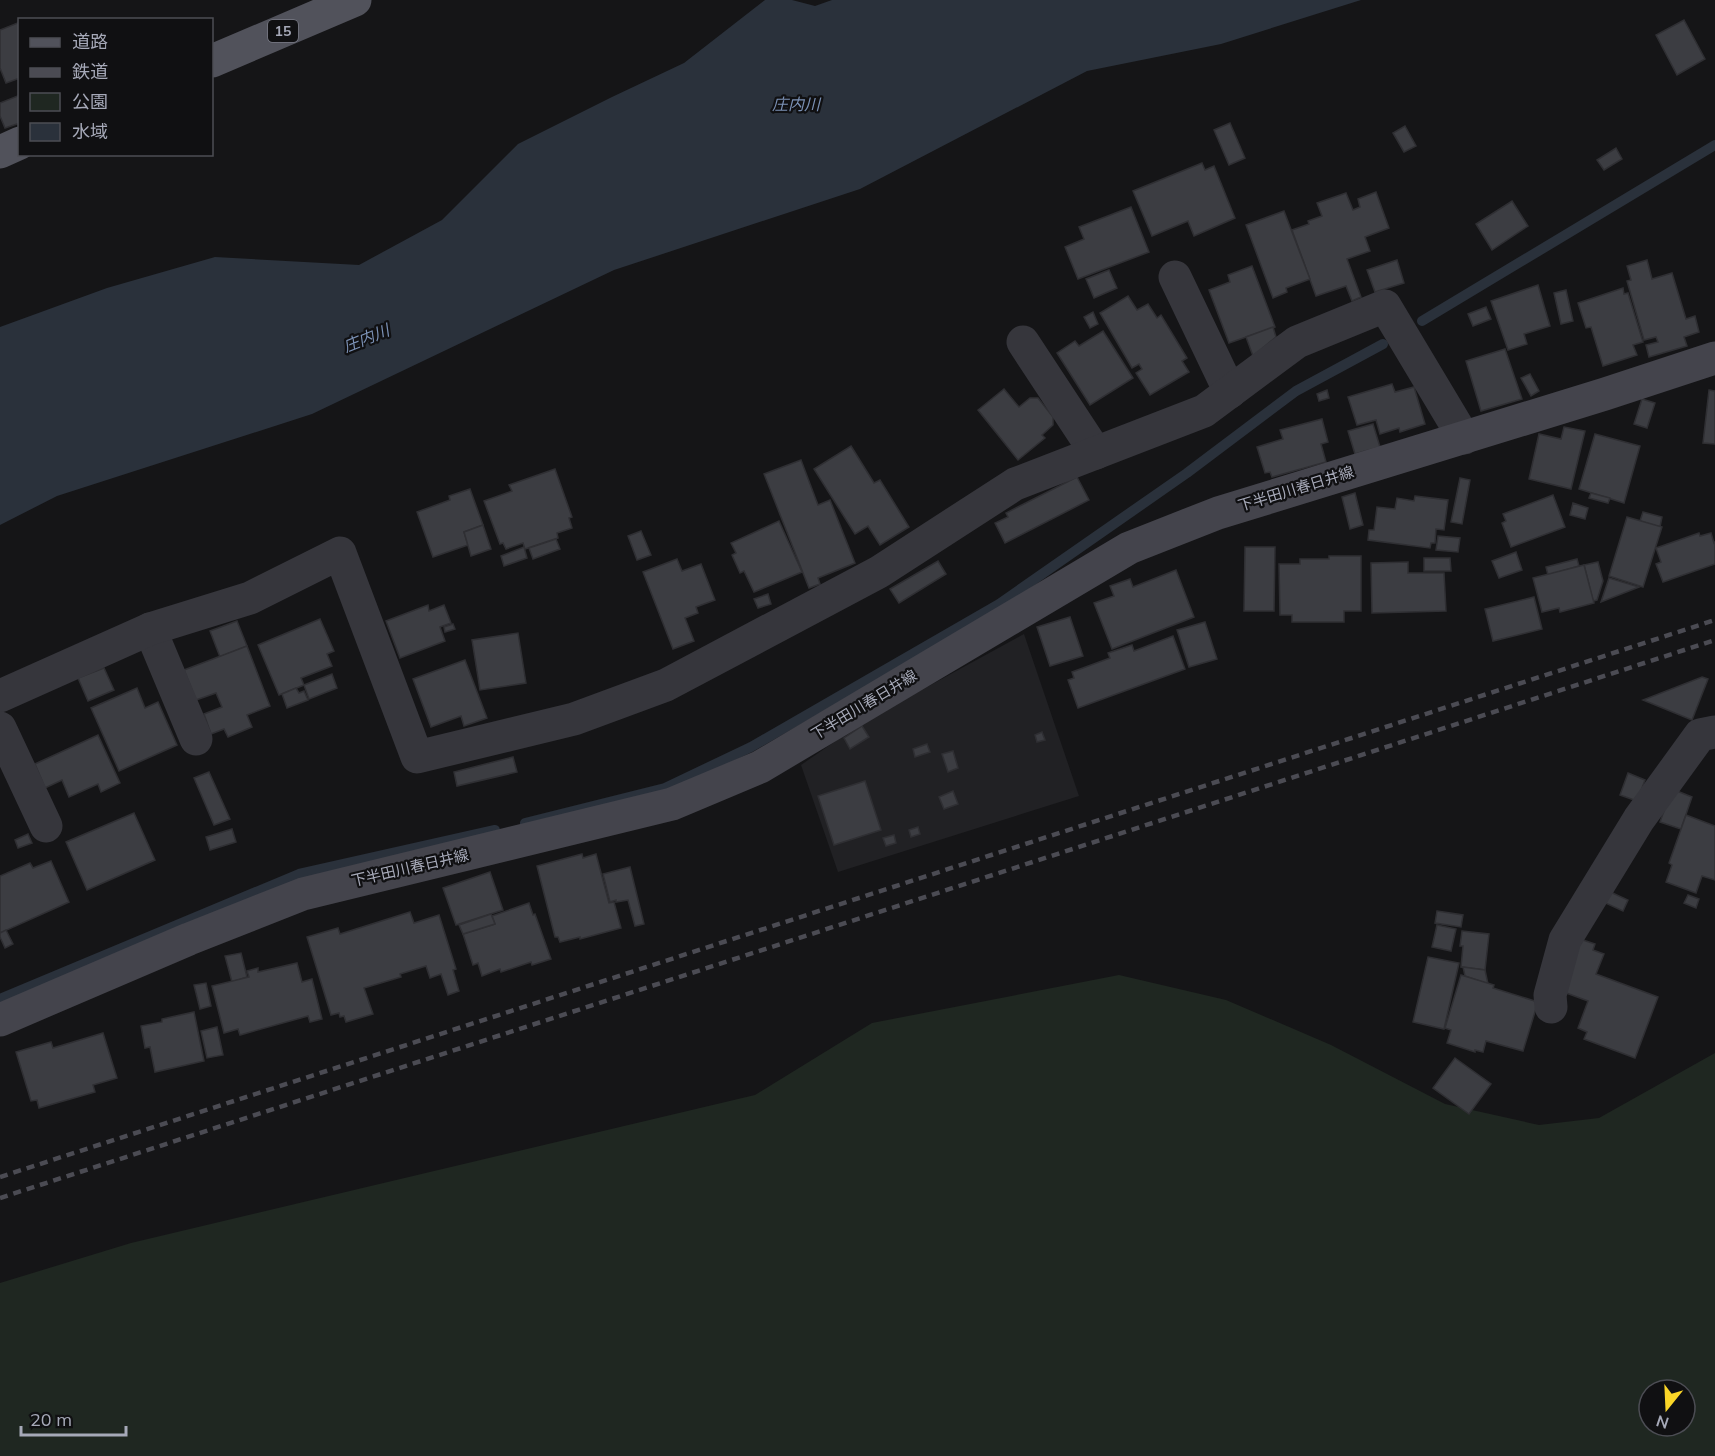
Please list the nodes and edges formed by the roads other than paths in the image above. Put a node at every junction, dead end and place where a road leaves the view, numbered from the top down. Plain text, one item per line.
1 (355, 0) edge
2 (213, 61) edge
3 (18, 144) edge
4 (0, 152) edge
5 (1175, 277) dead end
6 (1023, 342) dead end
7 (1715, 358) edge
8 (1230, 392) junction
9 (1464, 438) junction
10 (1096, 453) junction
11 (150, 628) junction
12 (0, 696) edge
13 (0, 728) edge
14 (1715, 732) edge
15 (196, 739) dead end
16 (46, 826) dead end
17 (1551, 1008) dead end
18 (0, 1020) edge

1 - 2 main road, 15
3 - 4 main road
5 - 8 street
6 - 10 street
7 - 9 main road, 下半田川春日井線
8 - 9 street
8 - 10 street
9 - 18 main road, 下半田川春日井線
10 - 11 street
11 - 12 street
11 - 15 street
13 - 16 street
14 - 17 street

